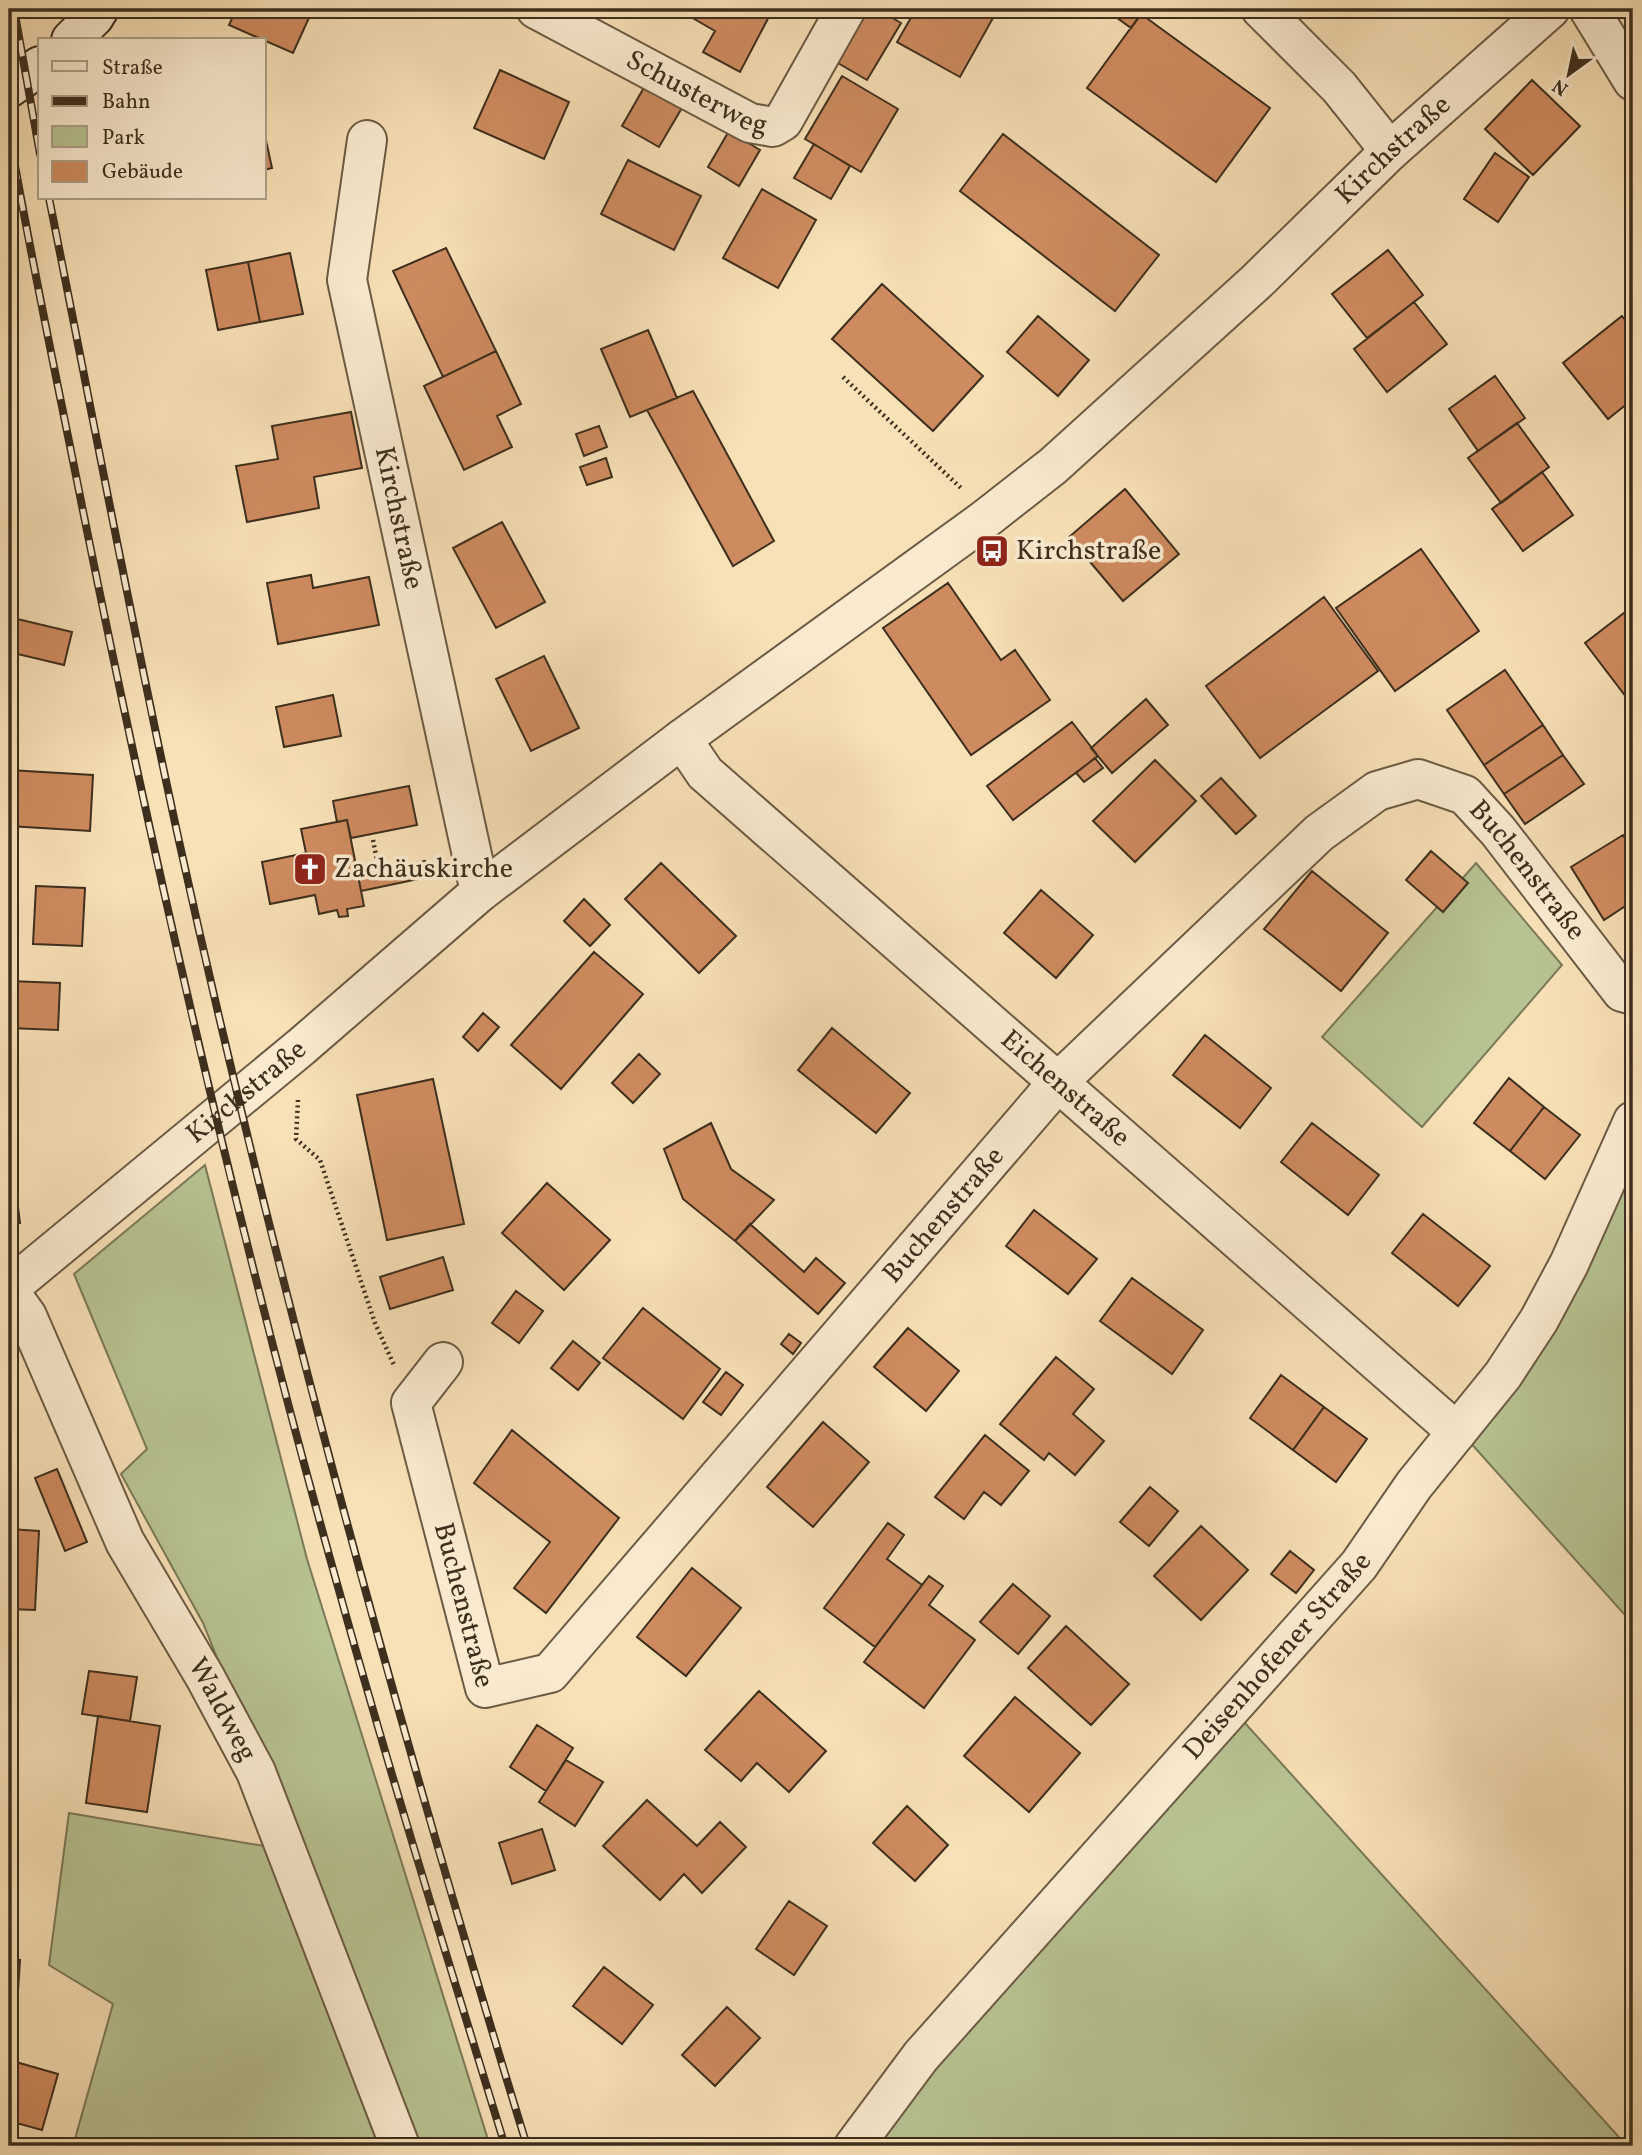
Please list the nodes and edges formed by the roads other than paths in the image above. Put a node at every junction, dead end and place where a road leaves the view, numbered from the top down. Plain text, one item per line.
1 (99, 9) edge
2 (536, 9) edge
3 (846, 9) edge
4 (1261, 9) edge
5 (1550, 9) edge
6 (1589, 9) edge
7 (73, 38) edge
8 (38, 67) edge
9 (1633, 81) edge
10 (9, 88) edge
11 (367, 140) dead end
12 (1390, 151) junction
13 (682, 739) junction
14 (480, 892) junction
15 (1633, 995) edge
16 (1059, 1081) junction
17 (1633, 1121) edge
18 (9, 1289) edge
19 (443, 1362) dead end
20 (1457, 1432) junction
21 (400, 2146) edge
22 (854, 2146) edge

1 - 7 street
2 - 3 street, Schusterweg
4 - 12 street
5 - 12 street, Kirchstraße
6 - 9 street
8 - 10 street
11 - 14 street, Kirchstraße
12 - 13 street, Kirchstraße
13 - 14 street, Kirchstraße
13 - 16 street, Eichenstraße
14 - 18 street, Kirchstraße
15 - 16 street, Buchenstraße
16 - 19 street, Buchenstraße
16 - 20 street, Eichenstraße
17 - 20 street, Deisenhofener Straße
18 - 21 street, Waldweg
20 - 22 street, Deisenhofener Straße

